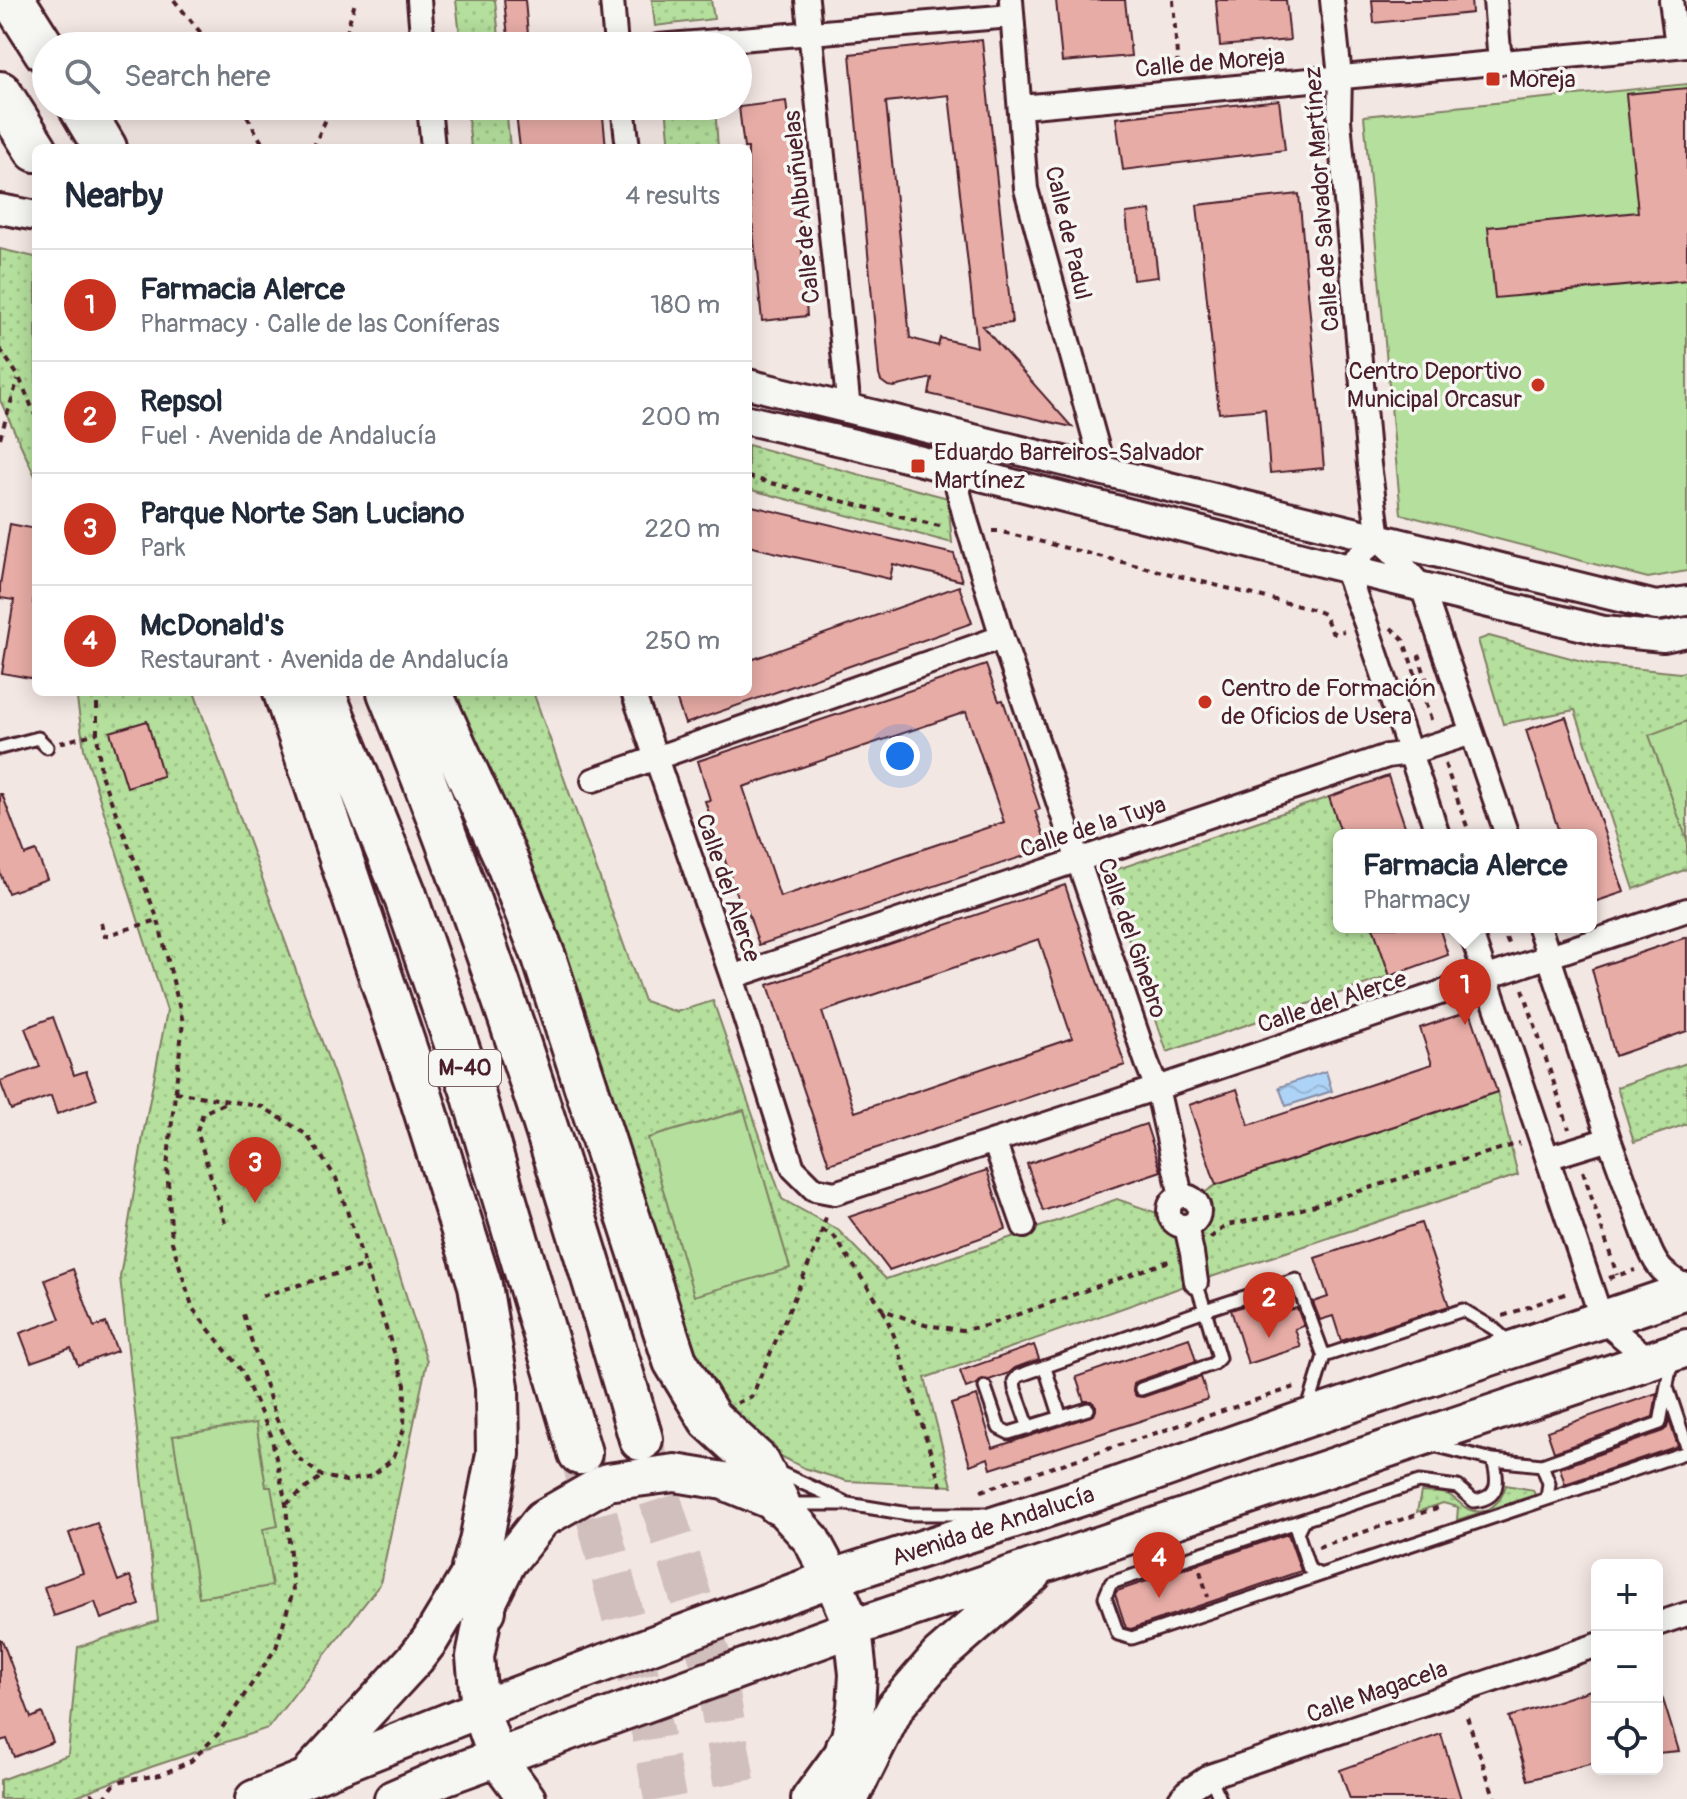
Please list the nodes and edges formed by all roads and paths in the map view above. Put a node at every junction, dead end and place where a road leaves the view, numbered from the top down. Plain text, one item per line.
1 (13, 0) edge
2 (174, 0) edge
3 (356, 0) edge
4 (419, 0) edge
5 (612, 0) edge
6 (807, 0) edge
7 (1173, 0) edge
8 (1332, 0) edge
9 (1495, 0) edge
10 (1671, 0) edge
11 (1011, 8) edge
12 (33, 32) edge
13 (200, 32) edge
14 (347, 32) edge
15 (422, 32) edge
16 (615, 32) edge
17 (810, 33) junction
18 (752, 38) edge
19 (1682, 45) edge
20 (1500, 63) junction
21 (1340, 77) junction
22 (1180, 92) junction
23 (0, 93) edge
24 (1021, 107) junction
25 (88, 120) edge
26 (249, 120) edge
27 (326, 120) edge
28 (430, 120) edge
29 (625, 120) edge
30 (32, 144) edge
31 (103, 144) edge
32 (263, 144) edge
33 (315, 144) edge
34 (433, 144) edge
35 (628, 144) edge
36 (0, 209) edge
37 (32, 215) edge
38 (0, 349) edge
39 (19, 377) junction
40 (752, 385) edge
41 (32, 408) edge
42 (849, 410) junction
43 (752, 421) edge
44 (0, 438) edge
45 (953, 470) junction
46 (1104, 472) junction
47 (752, 478) edge
48 (945, 527) dead end
49 (998, 531) dead end
50 (1379, 538) junction
51 (1345, 568) junction
52 (1422, 587) junction
53 (1687, 601) edge
54 (1315, 610) dead end
55 (1687, 632) edge
56 (1002, 637) junction
57 (1425, 655) dead end
58 (1431, 693) dead end
59 (97, 696) edge
60 (286, 696) edge
61 (325, 696) edge
62 (391, 696) edge
63 (432, 696) edge
64 (634, 696) edge
65 (97, 733) junction
66 (1472, 733) junction
67 (47, 747) joint
68 (0, 748) edge
69 (1409, 753) junction
70 (656, 760) junction
71 (593, 780) dead end
72 (1436, 829) edge
73 (1505, 829) edge
74 (1078, 861) junction
75 (1687, 910) edge
76 (158, 920) junction
77 (101, 923) dead end
78 (1471, 933) edge
79 (1504, 933) edge
80 (1541, 933) edge
81 (1549, 957) junction
82 (1516, 968) junction
83 (732, 977) junction
84 (1487, 978) junction
85 (1157, 1088) junction
86 (175, 1092) junction
87 (229, 1101) junction
88 (1609, 1139) junction
89 (994, 1141) junction
90 (1520, 1143) dead end
91 (1576, 1149) junction
92 (1547, 1158) junction
93 (827, 1210) dead end
94 (225, 1223) dead end
95 (1024, 1226) dead end
96 (822, 1230) junction
97 (1192, 1253) junction
98 (1656, 1264) junction
99 (366, 1265) junction
100 (1617, 1275) junction
101 (1196, 1282) joint
102 (1590, 1285) junction
103 (1687, 1289) edge
104 (262, 1296) dead end
105 (883, 1310) junction
106 (1205, 1310) junction
107 (243, 1314) dead end
108 (1602, 1320) junction
109 (1484, 1323) junction
110 (1517, 1348) junction
111 (1324, 1356) junction
112 (1670, 1363) edge
113 (1045, 1368) junction
114 (1318, 1379) junction
115 (985, 1387) dead end
116 (1141, 1389) dead end
117 (729, 1406) dead end
118 (1088, 1409) dead end
119 (1061, 1418) junction
120 (1305, 1419) junction
121 (1029, 1428) junction
122 (641, 1439) tunnel mouth
123 (1413, 1440) junction
124 (1687, 1449) edge
125 (580, 1453) tunnel mouth
126 (1493, 1460) junction
127 (758, 1463) junction
128 (1542, 1465) junction
129 (322, 1476) junction
130 (981, 1491) dead end
131 (943, 1492) dead end
132 (1547, 1499) junction
133 (778, 1503) junction
134 (286, 1504) junction
135 (848, 1504) junction
136 (1443, 1506) dead end
137 (1033, 1514) junction
138 (1303, 1520) junction
139 (1303, 1551) junction
140 (1195, 1556) junction
141 (1046, 1563) junction
142 (473, 1569) junction
143 (1320, 1575) junction
144 (832, 1578) junction
145 (484, 1610) junction
146 (1212, 1612) junction
147 (1687, 1614) edge
148 (1663, 1622) edge
149 (853, 1628) junction
150 (1591, 1647) edge
151 (480, 1709) junction
152 (1467, 1717) dead end
153 (848, 1747) junction
154 (497, 1758) junction
155 (1210, 1776) junction
156 (305, 1778) junction
157 (79, 1799) edge
158 (101, 1799) edge
159 (254, 1799) edge
160 (393, 1799) edge
161 (527, 1799) edge
162 (810, 1799) edge
163 (841, 1799) edge
164 (849, 1799) edge
165 (1180, 1799) edge
166 (1220, 1799) edge
167 (1495, 1799) edge

1 - 12 highway
2 - 13 path
3 - 14 path
4 - 15 street
5 - 16 street
6 - 17 street, Calle de Albuñuelas
7 - 22 path
8 - 21 street, Calle de Salvador Martínez
9 - 20 street
10 - 19 street, Calle de Moreja
11 - 17 street
11 - 24 street, Calle de Padul
17 - 18 street
17 - 42 street, Calle de Albuñuelas
19 - 20 street, Calle de Moreja
20 - 21 street, Calle de Moreja
21 - 22 street, Calle de Moreja
21 - 50 street, Calle de Salvador Martínez
22 - 24 street, Calle de Moreja
23 - 30 highway
24 - 46 street, Calle de Padul
25 - 31 highway
26 - 32 path
27 - 33 path
28 - 34 street
29 - 35 street
36 - 37 street
38 - 39 path
39 - 41 path
39 - 44 path
40 - 42 street
42 - 46 street
43 - 45 street
45 - 51 street
45 - 56 street, Calle del Ginebro
46 - 50 street
47 - 48 path
49 - 54 path
50 - 51 street
50 - 52 street
50 - 53 street
51 - 52 street
51 - 69 street
52 - 55 street
52 - 66 street
56 - 70 street
56 - 74 street, Calle del Ginebro
57 - 58 path
59 - 65 path
60 - 142 highway
61 - 125 highway, M-40
62 - 122 highway, M-40
63 - 127 highway
64 - 70 street, Calle del Alerce
65 - 67 path
65 - 76 path
66 - 69 street, Calle de la Tuya
66 - 73 street
67 - 68 lane
69 - 72 street
69 - 74 street, Calle de la Tuya
70 - 71 street
70 - 83 street, Calle del Alerce
74 - 83 street, Calle de la Tuya
74 - 85 street, Calle del Ginebro
75 - 81 street, Calle del Alerce
76 - 77 path
76 - 86 path
78 - 84 street
79 - 82 path
80 - 81 street
81 - 82 street, Calle del Alerce
81 - 88 street
82 - 84 street, Calle del Alerce
82 - 91 path
83 - 89 street, Calle del Alerce
84 - 85 street, Calle del Alerce
84 - 92 street
85 - 89 street, Calle del Alerce
85 - 97 street, Calle del Ginebro
86 - 87 path
86 - 134 path
87 - 94 path
87 - 99 path
88 - 91 street
88 - 98 street
89 - 95 street
90 - 97 path
91 - 92 street
91 - 100 path
92 - 102 street
93 - 96 path
96 - 105 path
96 - 117 path
97 - 101 street, Calle del Ginebro
97 - 105 path
98 - 100 path
98 - 103 street
99 - 104 path
99 - 129 path
100 - 102 path
101 - 106 lane
102 - 108 street
102 - 109 path
103 - 108 main road, Avenida de Andalucía
105 - 131 path
106 - 111 lane
106 - 113 lane
106 - 116 lane
107 - 129 path
108 - 110 main road, Avenida de Andalucía
108 - 112 street
109 - 110 lane
109 - 111 lane
110 - 120 main road, Avenida de Andalucía
111 - 114 lane
112 - 123 main road
112 - 124 lane
112 - 128 lane
113 - 119 lane
113 - 121 lane
114 - 120 lane
114 - 130 path, Avenida de Andalucía
115 - 121 lane
118 - 119 lane
119 - 121 lane
120 - 137 main road, Avenida de Andalucía
123 - 126 lane
123 - 141 main road
124 - 132 lane
126 - 128 lane
126 - 138 lane
127 - 133 highway
127 - 135 lane
128 - 132 lane
129 - 134 path
132 - 143 lane
133 - 135 lane
133 - 144 main road
133 - 145 main road
134 - 158 path
135 - 137 lane
136 - 139 path
137 - 144 main road, Avenida de Andalucía
138 - 139 lane
138 - 140 lane
139 - 143 lane
140 - 146 path
140 - 146 lane
141 - 149 main road
141 - 164 main road
142 - 145 highway
142 - 156 main road, Avenida de Andalucía
143 - 146 lane
144 - 149 main road
144 - 151 main road, Avenida de Andalucía
145 - 151 main road
147 - 148 street
149 - 153 main road
149 - 154 main road
150 - 155 street, Calle Magacela
151 - 154 main road
151 - 156 main road, Avenida de Andalucía
152 - 167 path
153 - 162 main road
153 - 163 highway
154 - 160 main road
154 - 161 main road
155 - 165 street, Calle Magacela
155 - 166 lane
156 - 159 main road, Avenida de Andalucía
157 - 158 path

